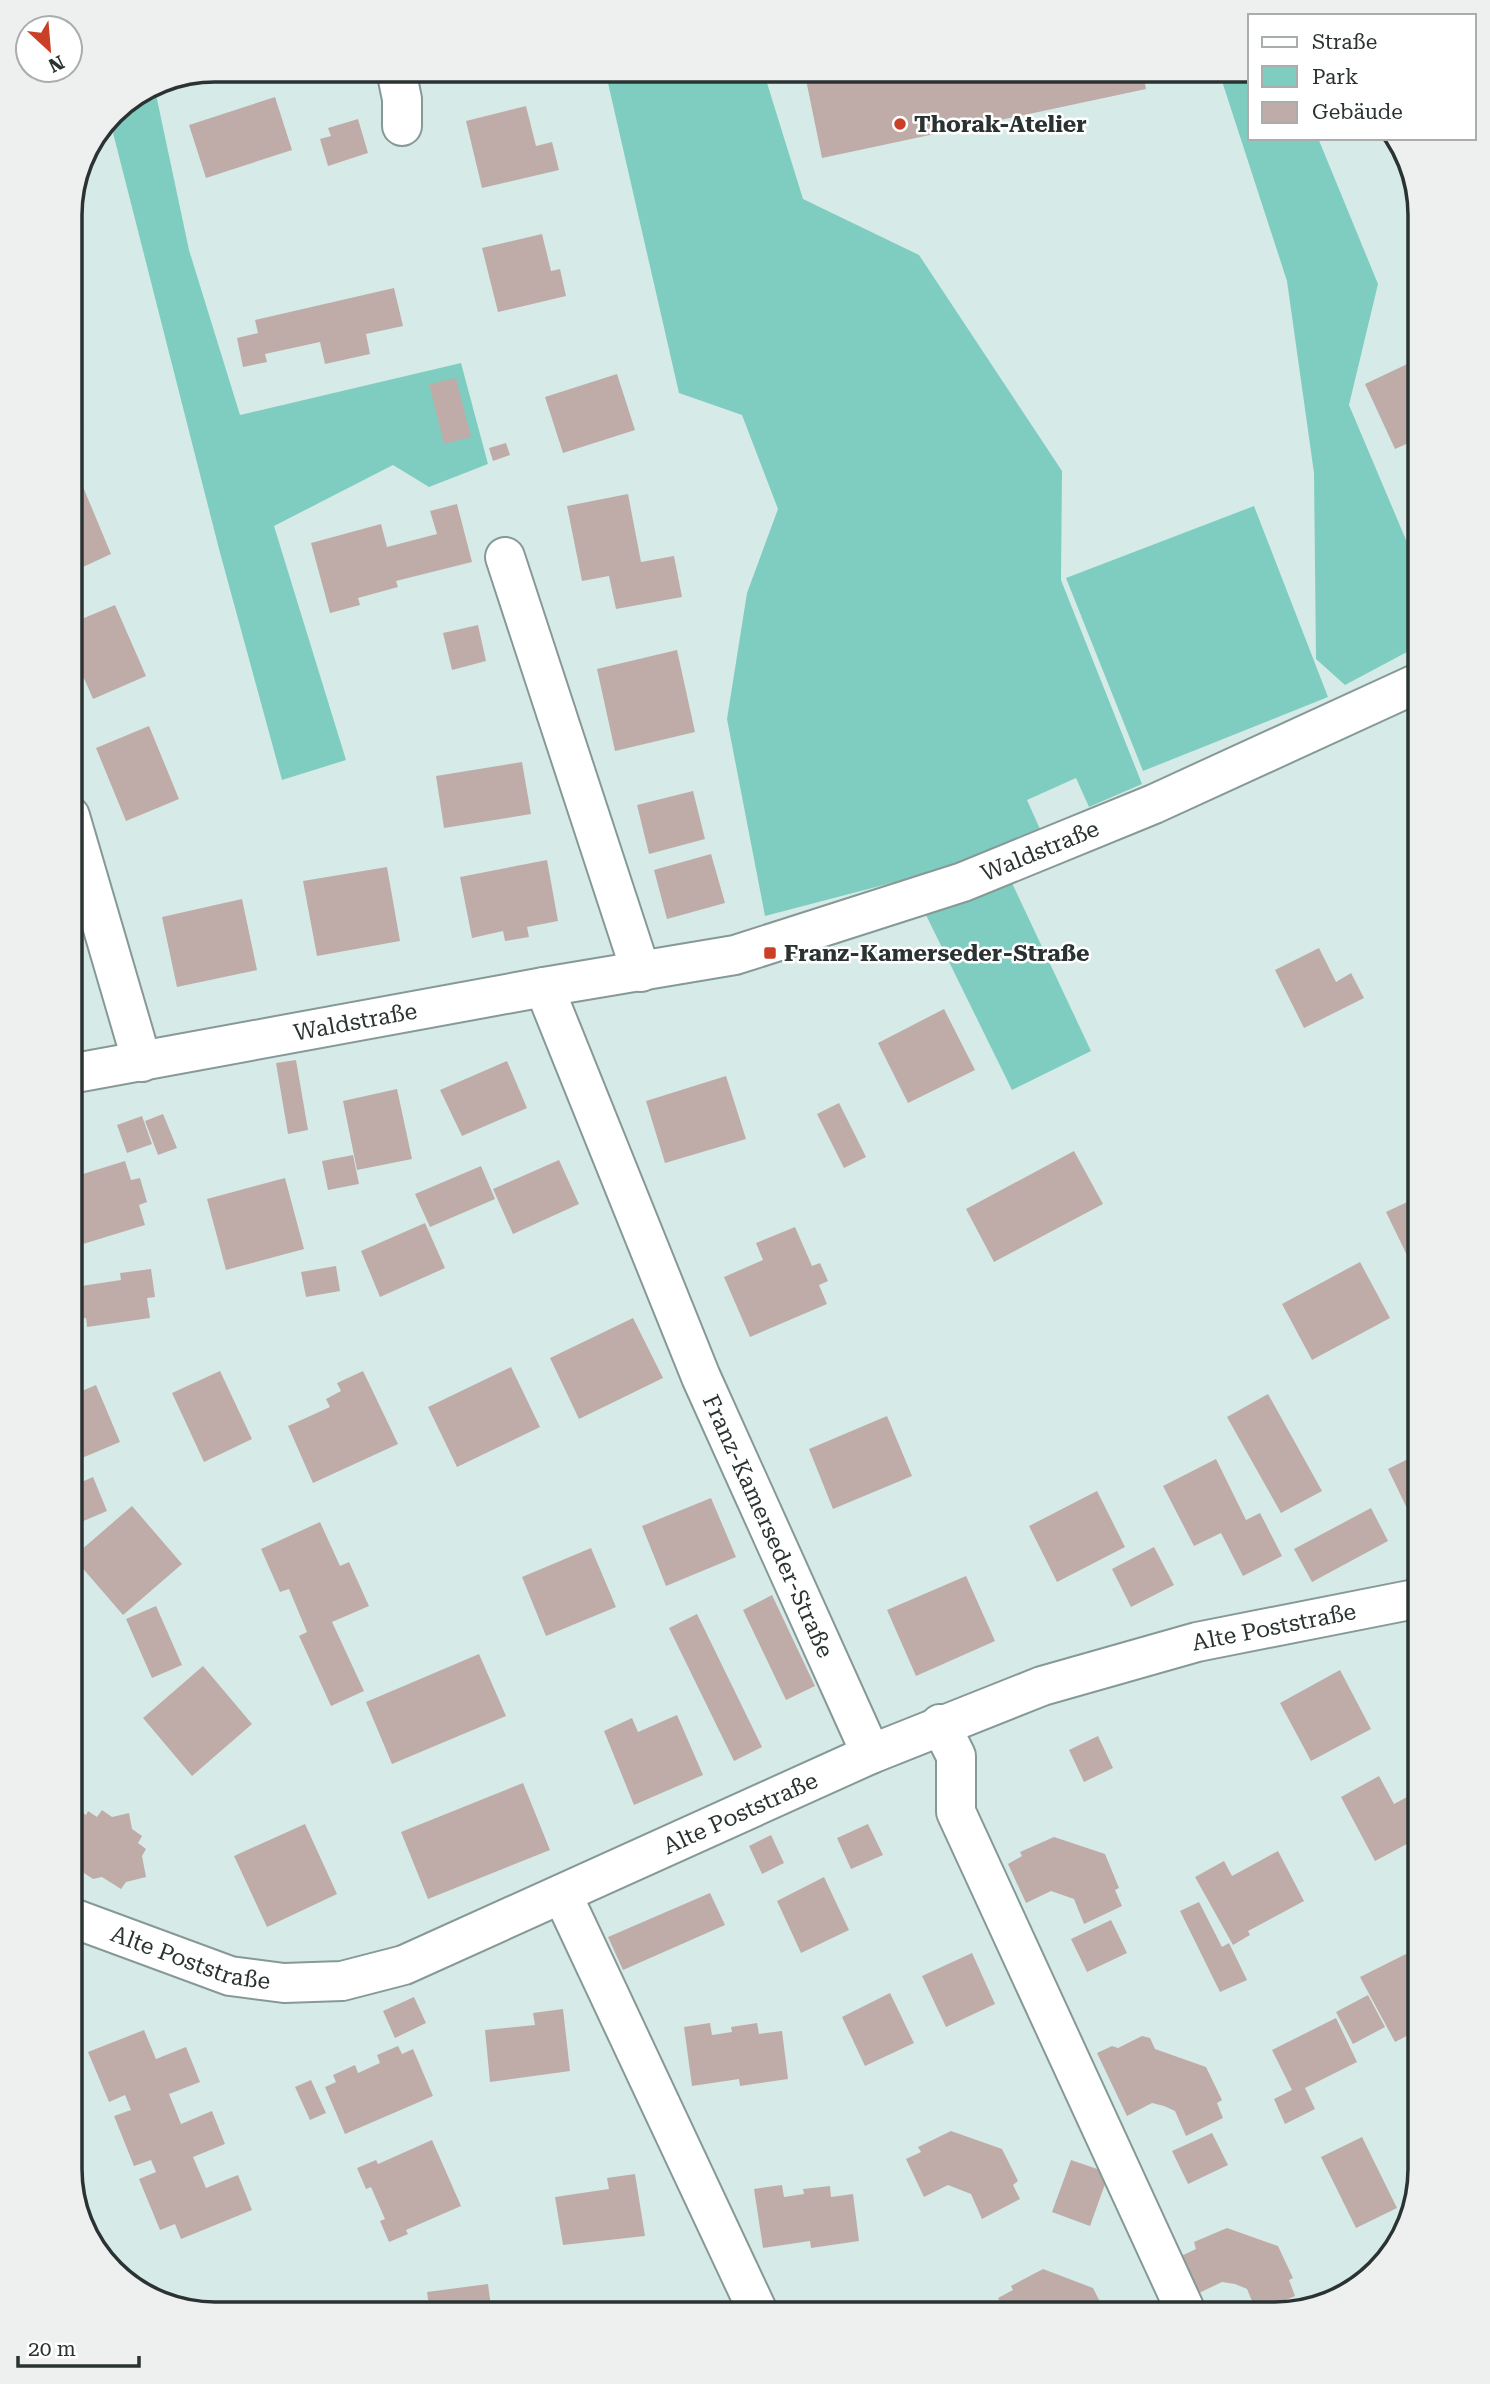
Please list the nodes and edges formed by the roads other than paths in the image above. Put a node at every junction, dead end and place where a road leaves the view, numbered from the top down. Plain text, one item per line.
1 (399, 82) edge
2 (402, 127) dead end
3 (505, 557) dead end
4 (1408, 688) edge
5 (83, 859) edge
6 (641, 972) junction
7 (544, 987) junction
8 (142, 1062) junction
9 (83, 1072) edge
10 (1408, 1604) edge
11 (940, 1724) junction
12 (871, 1754) junction
13 (551, 1898) junction
14 (82, 1925) edge
15 (728, 2301) edge
16 (753, 2302) edge
17 (1180, 2302) edge

1 - 2 street
3 - 6 street
4 - 6 street, Waldstraße
5 - 8 street
6 - 7 street, Waldstraße
7 - 8 street, Waldstraße
7 - 12 street, Franz-Kamerseder-Straße
8 - 9 street, Waldstraße
10 - 11 street, Alte Poststraße
11 - 12 street, Alte Poststraße
11 - 17 street
12 - 13 street, Alte Poststraße
13 - 14 street, Alte Poststraße
13 - 15 street
13 - 16 street

